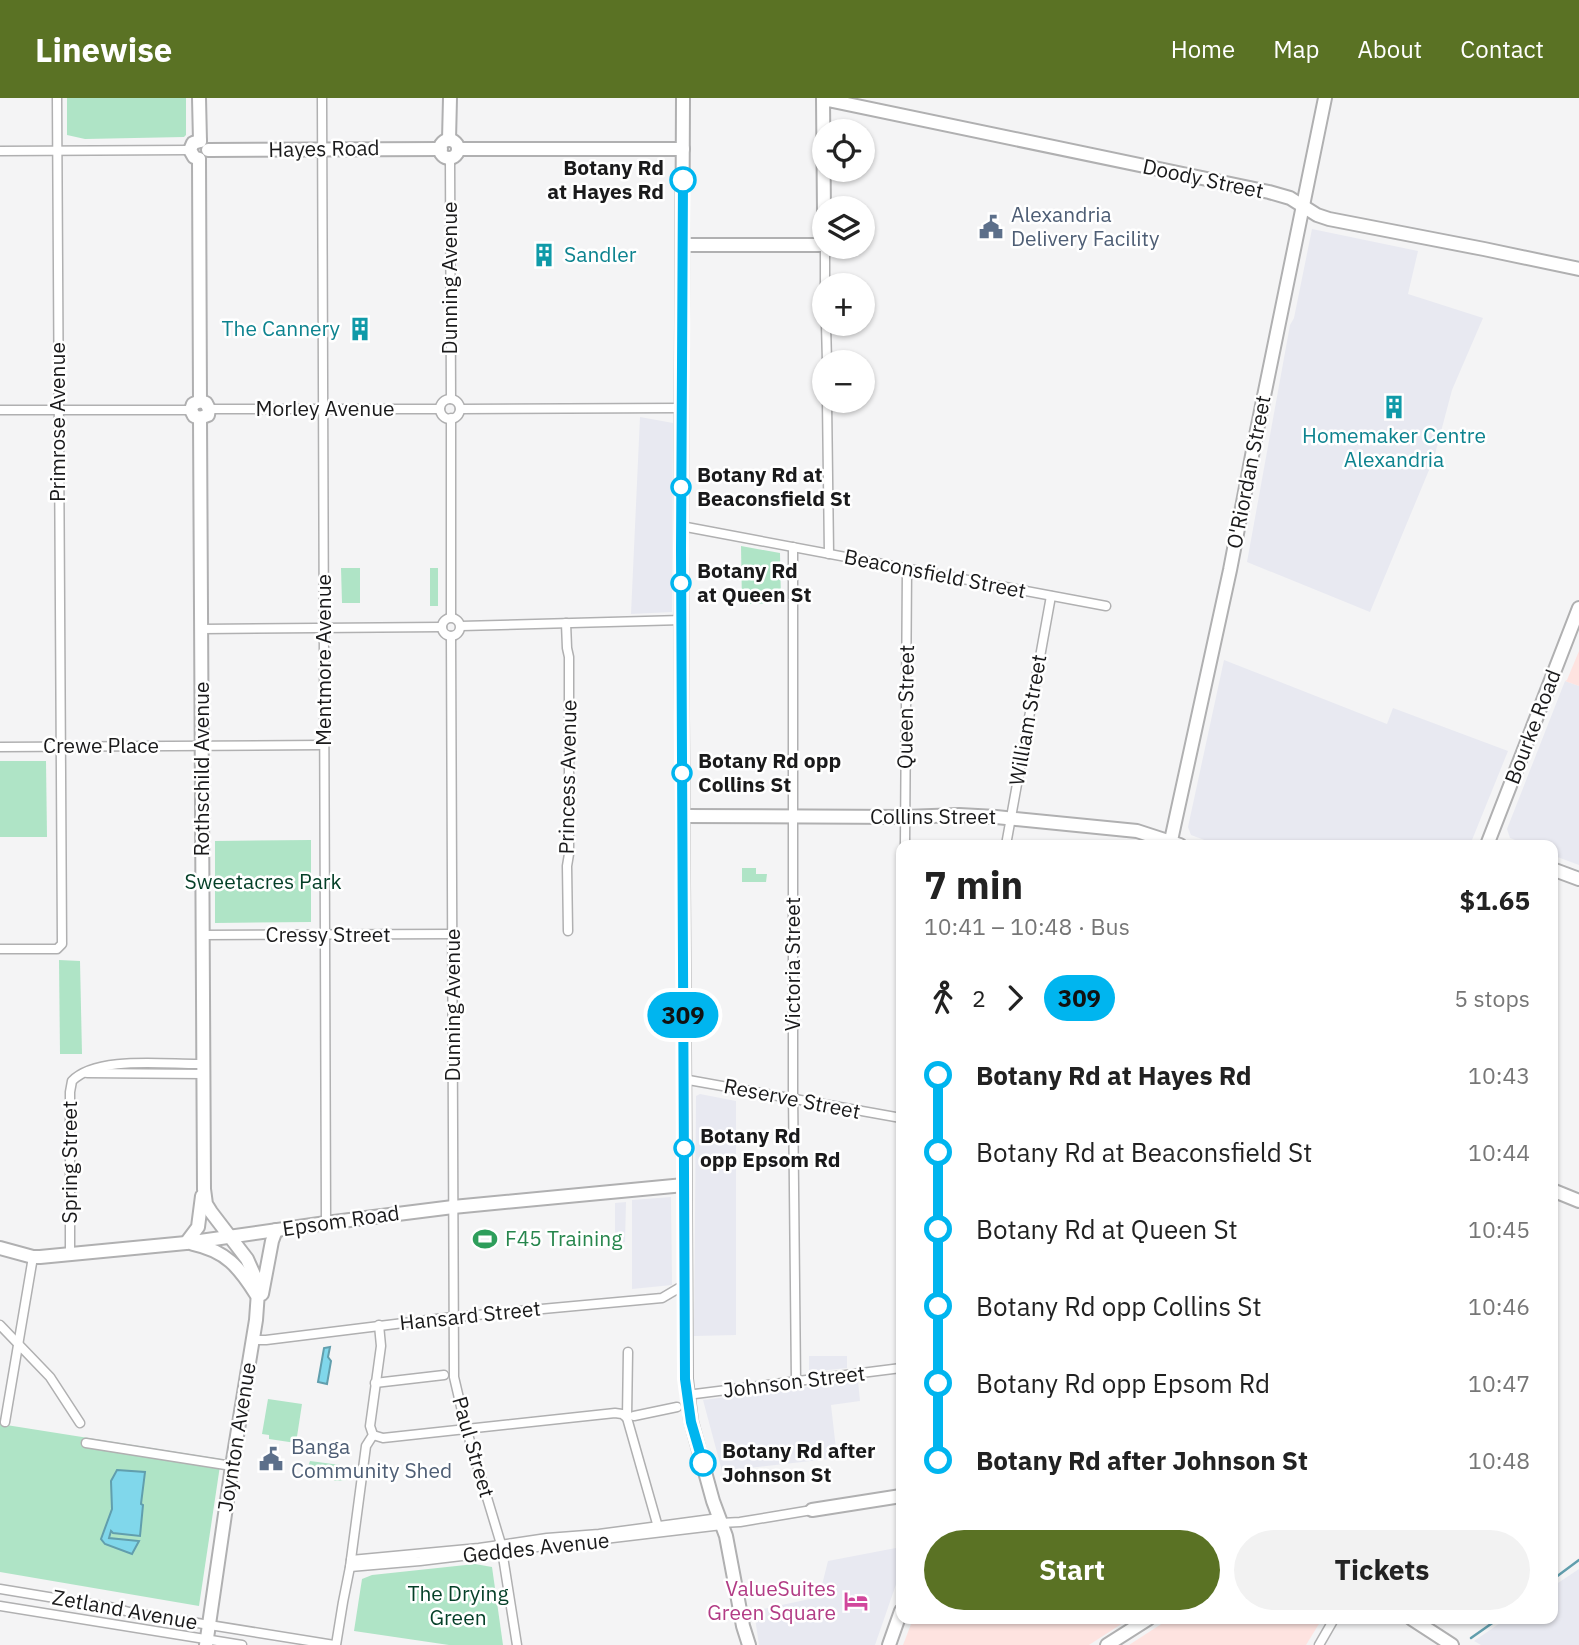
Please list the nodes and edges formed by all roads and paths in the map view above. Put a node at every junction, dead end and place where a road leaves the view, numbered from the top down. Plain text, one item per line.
1 (57, 98) edge
2 (199, 98) edge
3 (322, 98) edge
4 (450, 98) edge
5 (683, 98) edge
6 (823, 98) edge
7 (1325, 98) edge
8 (322, 149) junction
9 (449, 149) junction
10 (683, 149) junction
11 (57, 150) junction
12 (199, 150) junction
13 (0, 151) edge
14 (824, 196) edge
15 (1303, 206) junction
16 (682, 245) junction
17 (812, 246) edge
18 (1579, 269) edge
19 (451, 399) junction
20 (682, 408) junction
21 (200, 409) junction
22 (323, 409) junction
23 (440, 409) junction
24 (460, 409) junction
25 (0, 410) edge
26 (58, 410) junction
27 (827, 413) edge
28 (451, 418) junction
29 (681, 526) junction
30 (793, 547) junction
31 (829, 554) junction
32 (907, 568) junction
33 (1051, 596) junction
34 (1105, 606) dead end
35 (1579, 608) edge
36 (452, 617) junction
37 (682, 620) junction
38 (566, 623) junction
39 (461, 626) junction
40 (442, 627) junction
41 (324, 628) junction
42 (202, 629) junction
43 (451, 636) junction
44 (324, 745) junction
45 (61, 746) junction
46 (0, 747) edge
47 (201, 747) junction
48 (683, 816) junction
49 (793, 817) junction
50 (905, 817) junction
51 (1011, 818) junction
52 (905, 840) edge
53 (1007, 840) edge
54 (1162, 840) edge
55 (1174, 840) edge
56 (1491, 840) edge
57 (1558, 871) edge
58 (1579, 879) edge
59 (568, 931) dead end
60 (453, 934) junction
61 (202, 935) junction
62 (324, 935) junction
63 (0, 949) edge
64 (142, 1064) junction
65 (203, 1069) junction
66 (80, 1074) junction
67 (158, 1074) junction
68 (683, 1079) junction
69 (793, 1099) junction
70 (896, 1117) edge
71 (204, 1182) junction
72 (684, 1185) junction
73 (1558, 1192) edge
74 (1579, 1201) edge
75 (453, 1207) junction
76 (326, 1223) junction
77 (276, 1230) junction
78 (230, 1237) junction
79 (186, 1243) junction
80 (0, 1248) edge
81 (70, 1254) junction
82 (33, 1257) junction
83 (684, 1285) junction
84 (258, 1297) junction
85 (257, 1312) junction
86 (454, 1317) junction
87 (0, 1325) edge
88 (379, 1325) junction
89 (253, 1340) junction
90 (18, 1342) junction
91 (628, 1352) dead end
92 (896, 1369) edge
93 (455, 1373) joint
94 (444, 1375) dead end
95 (796, 1382) junction
96 (375, 1383) junction
97 (687, 1395) junction
98 (677, 1407) dead end
99 (630, 1417) junction
100 (5, 1422) dead end
101 (80, 1423) dead end
102 (466, 1428) junction
103 (373, 1434) junction
104 (90, 1443) dead end
105 (232, 1466) junction
106 (896, 1497) edge
107 (812, 1510) joint
108 (721, 1522) junction
109 (658, 1527) junction
110 (501, 1548) junction
111 (351, 1564) junction
112 (0, 1589) edge
113 (0, 1606) edge
114 (896, 1624) edge
115 (1141, 1624) edge
116 (1331, 1624) edge
117 (1420, 1624) edge
118 (209, 1625) junction
119 (743, 1626) junction
120 (207, 1642) edge
121 (242, 1645) edge
122 (335, 1645) edge
123 (517, 1645) edge
124 (743, 1645) edge
125 (749, 1645) edge
126 (889, 1645) edge
127 (1107, 1645) edge
128 (1319, 1645) edge
129 (1452, 1645) edge

1 - 11 street, Primrose Avenue
2 - 12 street, Rothschild Avenue
3 - 8 street, Mentmore Avenue
4 - 9 street, Dunning Avenue
5 - 10 street
6 - 14 street
6 - 15 street, Doody Street
7 - 15 street, O'Riordan Street
8 - 9 street, Hayes Road
8 - 12 street, Hayes Road
8 - 22 street, Mentmore Avenue
9 - 10 street, Hayes Road
9 - 19 street, Dunning Avenue
10 - 16 street
11 - 12 street, Hayes Road
11 - 13 street, Hayes Road
11 - 26 street, Primrose Avenue
12 - 21 street, Rothschild Avenue
15 - 18 street, Doody Street
15 - 55 street, O'Riordan Street
16 - 17 street
16 - 20 street
19 - 23 street
19 - 24 street
20 - 24 street
20 - 29 street
21 - 22 street, Morley Avenue
21 - 26 street, Morley Avenue
21 - 42 street, Rothschild Avenue
22 - 23 street, Morley Avenue
22 - 41 street, Mentmore Avenue
23 - 28 street
24 - 28 street
25 - 26 street, Morley Avenue
26 - 45 street, Primrose Avenue
27 - 31 street
28 - 36 street
29 - 30 street, Beaconsfield Street
29 - 37 street
30 - 31 street, Beaconsfield Street
30 - 49 street, Victoria Street
31 - 32 street, Beaconsfield Street
32 - 33 street, Beaconsfield Street
32 - 50 street, Queen Street
33 - 34 street, Beaconsfield Street
33 - 51 street, William Street
35 - 56 street, Bourke Road
36 - 39 street
36 - 40 street
37 - 38 street
37 - 48 street
38 - 39 street
38 - 59 street, Princess Avenue
39 - 43 street
40 - 41 street
40 - 43 street
41 - 42 street
41 - 44 street, Mentmore Avenue
42 - 47 street, Rothschild Avenue
43 - 60 street, Dunning Avenue
44 - 47 street, Crewe Place
44 - 62 street, Mentmore Avenue
45 - 46 street, Crewe Place
45 - 47 street, Crewe Place
45 - 63 street, Primrose Avenue
47 - 61 street, Rothschild Avenue
48 - 49 street, Collins Street
48 - 68 street
49 - 50 street, Collins Street
49 - 69 street, Victoria Street
50 - 51 street, Collins Street
50 - 52 street, Queen Street
51 - 53 street, William Street
51 - 54 street, Collins Street
57 - 58 street
60 - 62 street, Cressy Street
60 - 75 street, Dunning Avenue
61 - 62 street, Cressy Street
61 - 65 street, Rothschild Avenue
62 - 76 street, Mentmore Avenue
64 - 65 street
64 - 66 street
64 - 67 street
65 - 67 street
65 - 71 street, Rothschild Avenue
66 - 67 street
66 - 81 street, Spring Street
68 - 69 street, Reserve Street
68 - 72 street
69 - 70 street, Reserve Street
69 - 95 street, Victoria Street
71 - 78 street, Rothschild Avenue
71 - 79 street
72 - 75 street, Epsom Road
72 - 83 street
73 - 74 street
75 - 76 street, Epsom Road
75 - 86 street, Dunning Avenue
76 - 77 street, Epsom Road
77 - 78 street, Epsom Road
77 - 85 street
78 - 79 street, Epsom Road
78 - 84 street, Joynton Avenue
79 - 81 street, Epsom Road
79 - 84 street
80 - 82 street, Epsom Road
81 - 82 street, Epsom Road
82 - 90 street
83 - 86 street, Hansard Street
83 - 97 street
84 - 85 street, Joynton Avenue
85 - 89 street, Joynton Avenue
86 - 88 street, Hansard Street
86 - 93 street, Dunning Avenue
87 - 90 street
88 - 89 street, Hansard Street
88 - 96 street
89 - 105 street, Joynton Avenue
90 - 100 street
90 - 101 street
91 - 99 street
92 - 95 street, Johnson Street
93 - 102 street, Paul Street
94 - 96 street
95 - 97 street, Johnson Street
96 - 103 street
97 - 108 street
98 - 99 street
99 - 102 street
99 - 109 street
102 - 103 street
102 - 110 street, Paul Street
103 - 111 street
104 - 105 street
105 - 118 street, Joynton Avenue
106 - 107 street
107 - 108 street
108 - 109 street, Geddes Avenue
108 - 110 street, Geddes Avenue
108 - 119 street
109 - 110 street, Geddes Avenue
110 - 111 street, Geddes Avenue
110 - 123 street, Paul Street
111 - 122 street
112 - 118 street, Zetland Avenue
113 - 120 street, Zetland Avenue
114 - 126 street
115 - 127 street
116 - 128 street
117 - 129 street
118 - 120 street, Joynton Avenue
118 - 122 street, Zetland Avenue
119 - 124 street
119 - 125 street
120 - 121 street, Zetland Avenue

